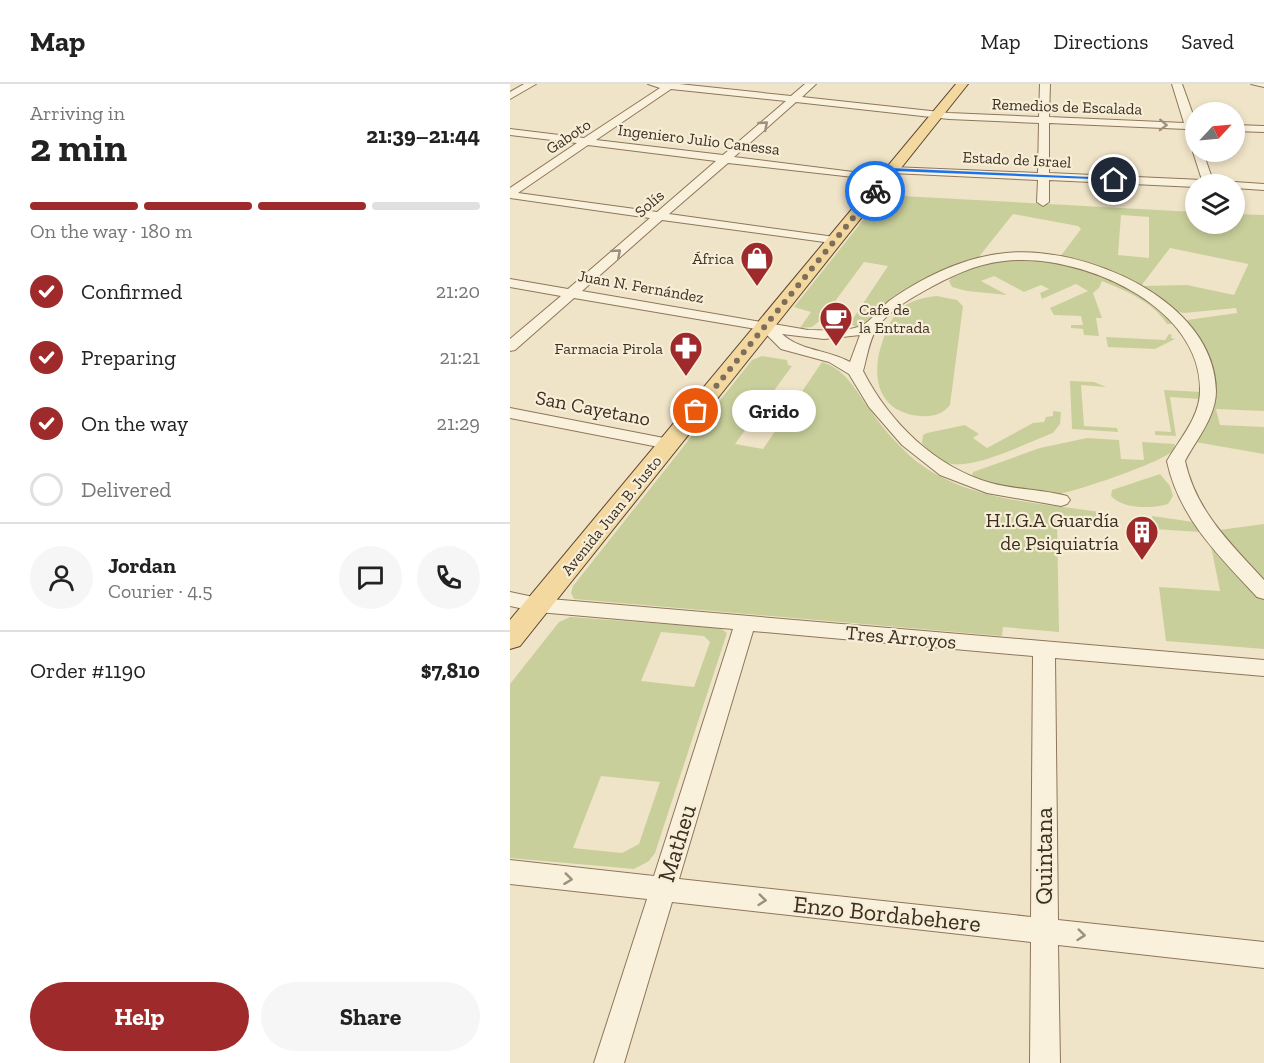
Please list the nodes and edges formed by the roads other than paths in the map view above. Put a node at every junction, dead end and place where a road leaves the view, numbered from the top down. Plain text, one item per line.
1 (531, 84) edge
2 (653, 84) edge
3 (810, 84) edge
4 (963, 84) edge
5 (1045, 84) edge
6 (1177, 84) edge
7 (1256, 84) edge
8 (1264, 84) edge
9 (671, 85) edge
10 (510, 96) edge
11 (792, 100) junction
12 (1185, 105) edge
13 (937, 115) junction
14 (1044, 120) junction
15 (1185, 126) edge
16 (1245, 128) edge
17 (1264, 129) edge
18 (510, 132) edge
19 (586, 141) junction
20 (725, 159) junction
21 (888, 174) junction
22 (1043, 177) junction
23 (1185, 183) edge
24 (1245, 186) edge
25 (1264, 187) edge
26 (510, 194) edge
27 (1043, 202) dead end
28 (660, 216) junction
29 (834, 241) junction
30 (510, 282) edge
31 (572, 293) junction
32 (766, 326) junction
33 (871, 326) junction
34 (808, 334) junction
35 (510, 347) edge
36 (796, 350) junction
37 (855, 371) junction
38 (510, 413) edge
39 (669, 444) junction
40 (1061, 500) dead end
41 (1264, 592) edge
42 (510, 599) edge
43 (538, 604) junction
44 (745, 623) junction
45 (510, 639) edge
46 (1044, 649) junction
47 (1264, 668) edge
48 (510, 872) edge
49 (663, 890) junction
50 (1044, 931) junction
51 (1264, 955) edge
52 (609, 1063) edge
53 (1045, 1063) edge

1 - 10 street
2 - 9 street, Remedios de Escalada
3 - 11 street, Solís
4 - 13 main road, Avenida Juan B. Justo
5 - 14 street
6 - 12 street
7 - 8 street
9 - 11 street, Remedios de Escalada
9 - 19 street, Gaboto
11 - 13 street, Remedios de Escalada
20 -> 11 street, Solís
13 - 14 street, Remedios de Escalada
13 - 21 main road, Avenida Juan B. Justo
14 -> 15 street, Remedios de Escalada
14 - 22 street
16 - 17 street
18 - 19 street, Ingeniero Julio Canessa
19 - 20 street, Ingeniero Julio Canessa
19 - 26 street, Gaboto
20 - 21 street, Ingeniero Julio Canessa
20 - 28 street, Solís
21 - 22 street, Estado de Israel
21 - 29 main road, Avenida Juan B. Justo
22 - 23 street, Estado de Israel
22 - 27 street
24 - 25 street
26 - 28 street
28 - 29 street
31 -> 28 street, Solís
29 - 32 main road, Avenida Juan B. Justo
30 - 31 street, Juan N. Fernández
31 - 32 street, Juan N. Fernández
31 - 35 street, Solís
32 - 34 street, Juan N. Fernández
32 - 36 street
32 - 39 main road, Avenida Juan B. Justo
33 - 34 street, Juan N. Fernández
33 - 37 street
33 - 41 street
34 - 36 street
36 - 37 street
37 - 40 street
38 - 39 street, San Cayetano
39 - 43 main road, Avenida Juan B. Justo
42 - 43 street, Tres Arroyos
43 - 44 street, Tres Arroyos
43 - 45 main road, Avenida Juan B. Justo
44 - 46 street, Tres Arroyos
44 - 49 street, Matheu
46 - 47 street, Tres Arroyos
46 - 50 street, Quintana
48 -> 49 street, Enzo Bordabehere
49 -> 50 street, Enzo Bordabehere
49 - 52 street, Matheu
50 -> 51 street, Enzo Bordabehere
50 - 53 street, Quintana

